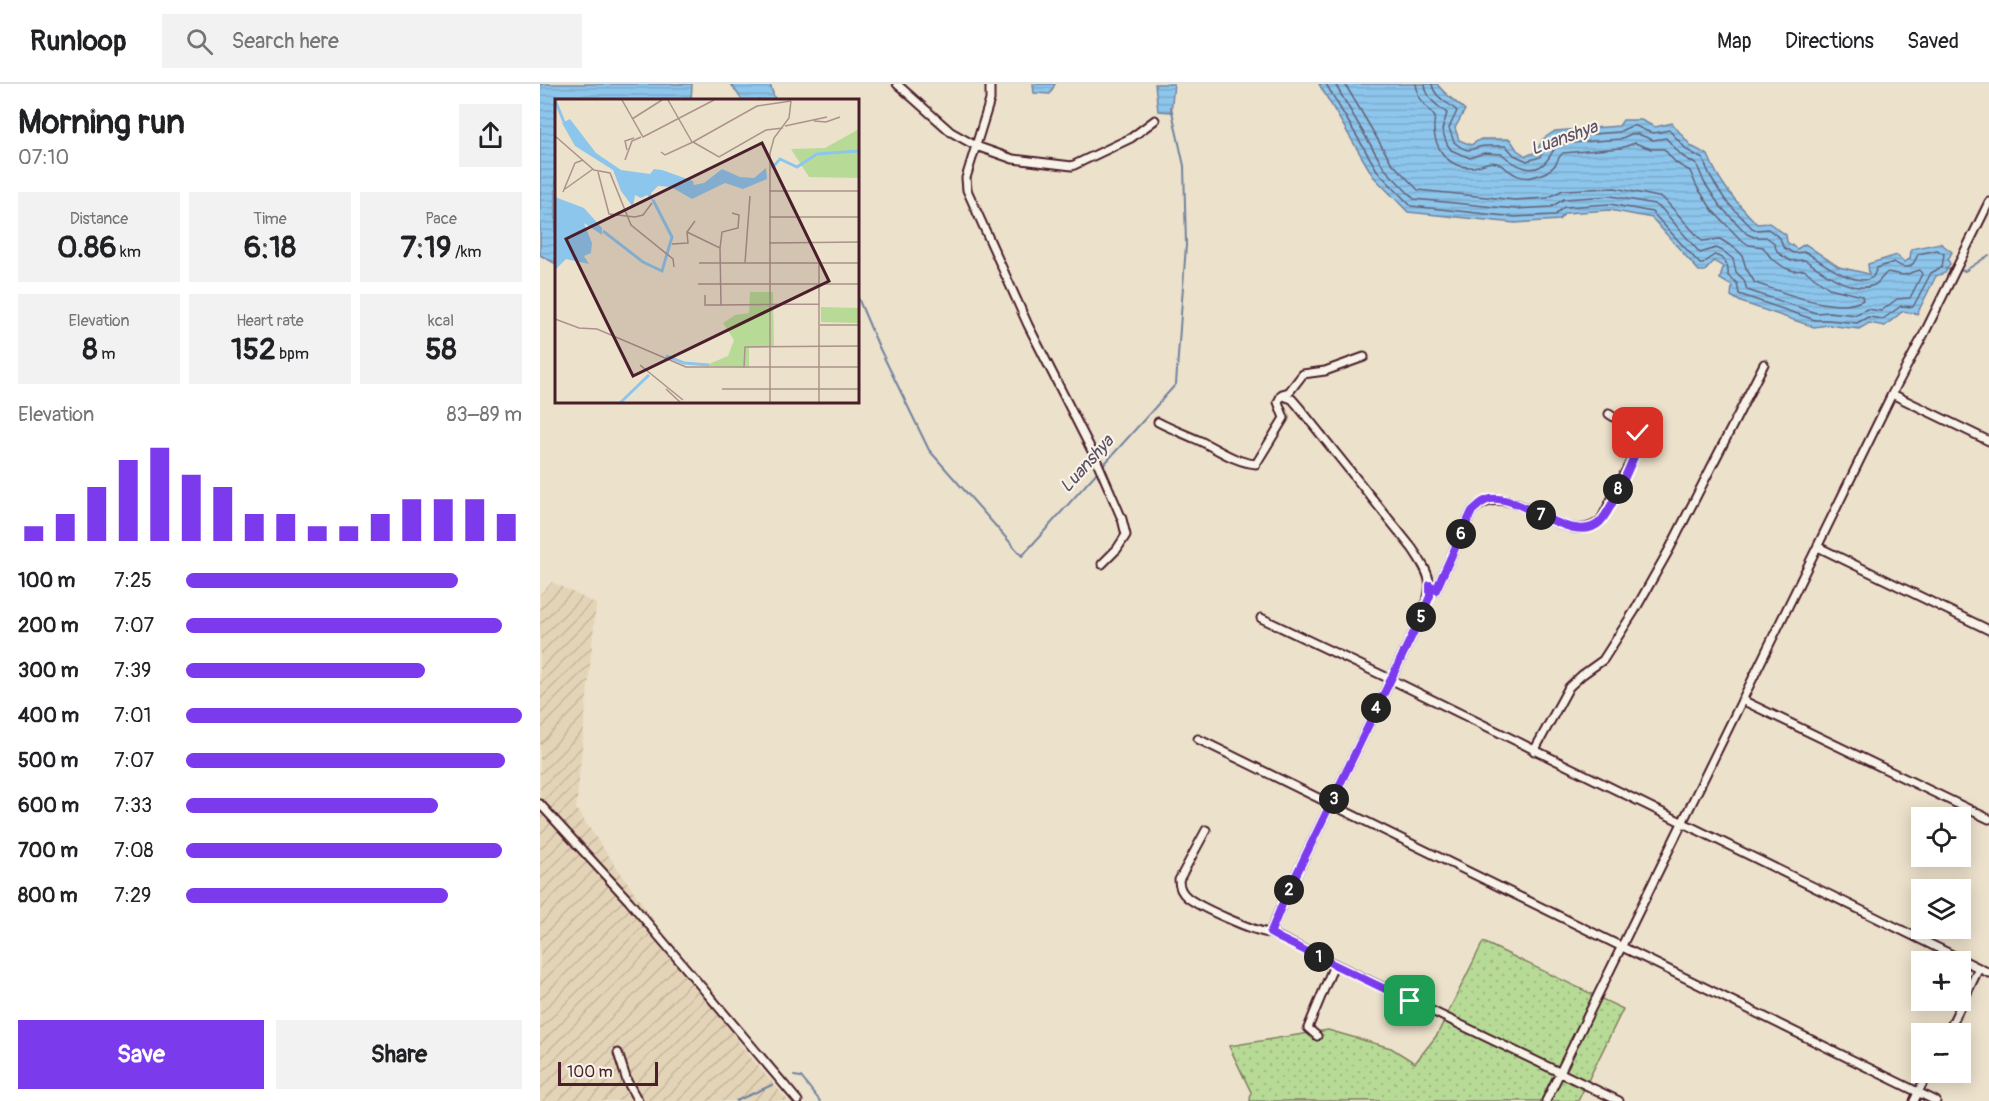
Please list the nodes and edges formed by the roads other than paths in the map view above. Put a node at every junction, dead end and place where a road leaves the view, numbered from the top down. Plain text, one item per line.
1 (897, 84) edge
2 (990, 84) edge
3 (1155, 120) dead end
4 (976, 146) junction
5 (1989, 202) edge
6 (1364, 357) dead end
7 (1764, 364) dead end
8 (1892, 394) junction
9 (1282, 396) junction
10 (1609, 414) dead end
11 (1158, 422) dead end
12 (1989, 441) edge
13 (1818, 547) junction
14 (1102, 564) dead end
15 (1430, 585) junction
16 (1261, 618) dead end
17 (1989, 630) edge
18 (1390, 679) junction
19 (1742, 700) junction
20 (1198, 739) dead end
21 (1534, 751) junction
22 (540, 804) edge
23 (1332, 804) junction
24 (1989, 819) edge
25 (1683, 823) junction
26 (1206, 830) dead end
27 (1270, 933) junction
28 (1622, 946) junction
29 (1335, 965) junction
30 (1979, 968) junction
31 (1989, 973) edge
32 (1952, 1023) edge
33 (1317, 1036) dead end
34 (618, 1053) dead end
35 (1560, 1073) junction
36 (1922, 1083) edge
37 (1918, 1092) junction
38 (638, 1101) edge
39 (798, 1101) edge
40 (1546, 1101) edge
41 (1619, 1101) edge
42 (1914, 1101) edge
43 (1936, 1101) edge

1 - 4 street
2 - 4 street
3 - 4 street
4 - 14 street
5 - 8 street
6 - 9 street
7 - 21 street
8 - 12 street
8 - 13 street
9 - 11 street
9 - 15 street
10 - 15 street
13 - 17 street
13 - 19 street
15 - 18 street
16 - 18 street
18 - 21 street
18 - 23 street
19 - 24 street
19 - 25 street
20 - 23 street
21 - 25 street
22 - 39 street
23 - 27 street
23 - 28 street
25 - 28 street
25 - 30 street
26 - 27 street
27 - 29 street
28 - 35 street
28 - 37 street
29 - 33 street
29 - 35 street
30 - 31 street
30 - 32 street
34 - 38 street
35 - 40 street
35 - 41 street
36 - 37 street
37 - 42 street
37 - 43 street

